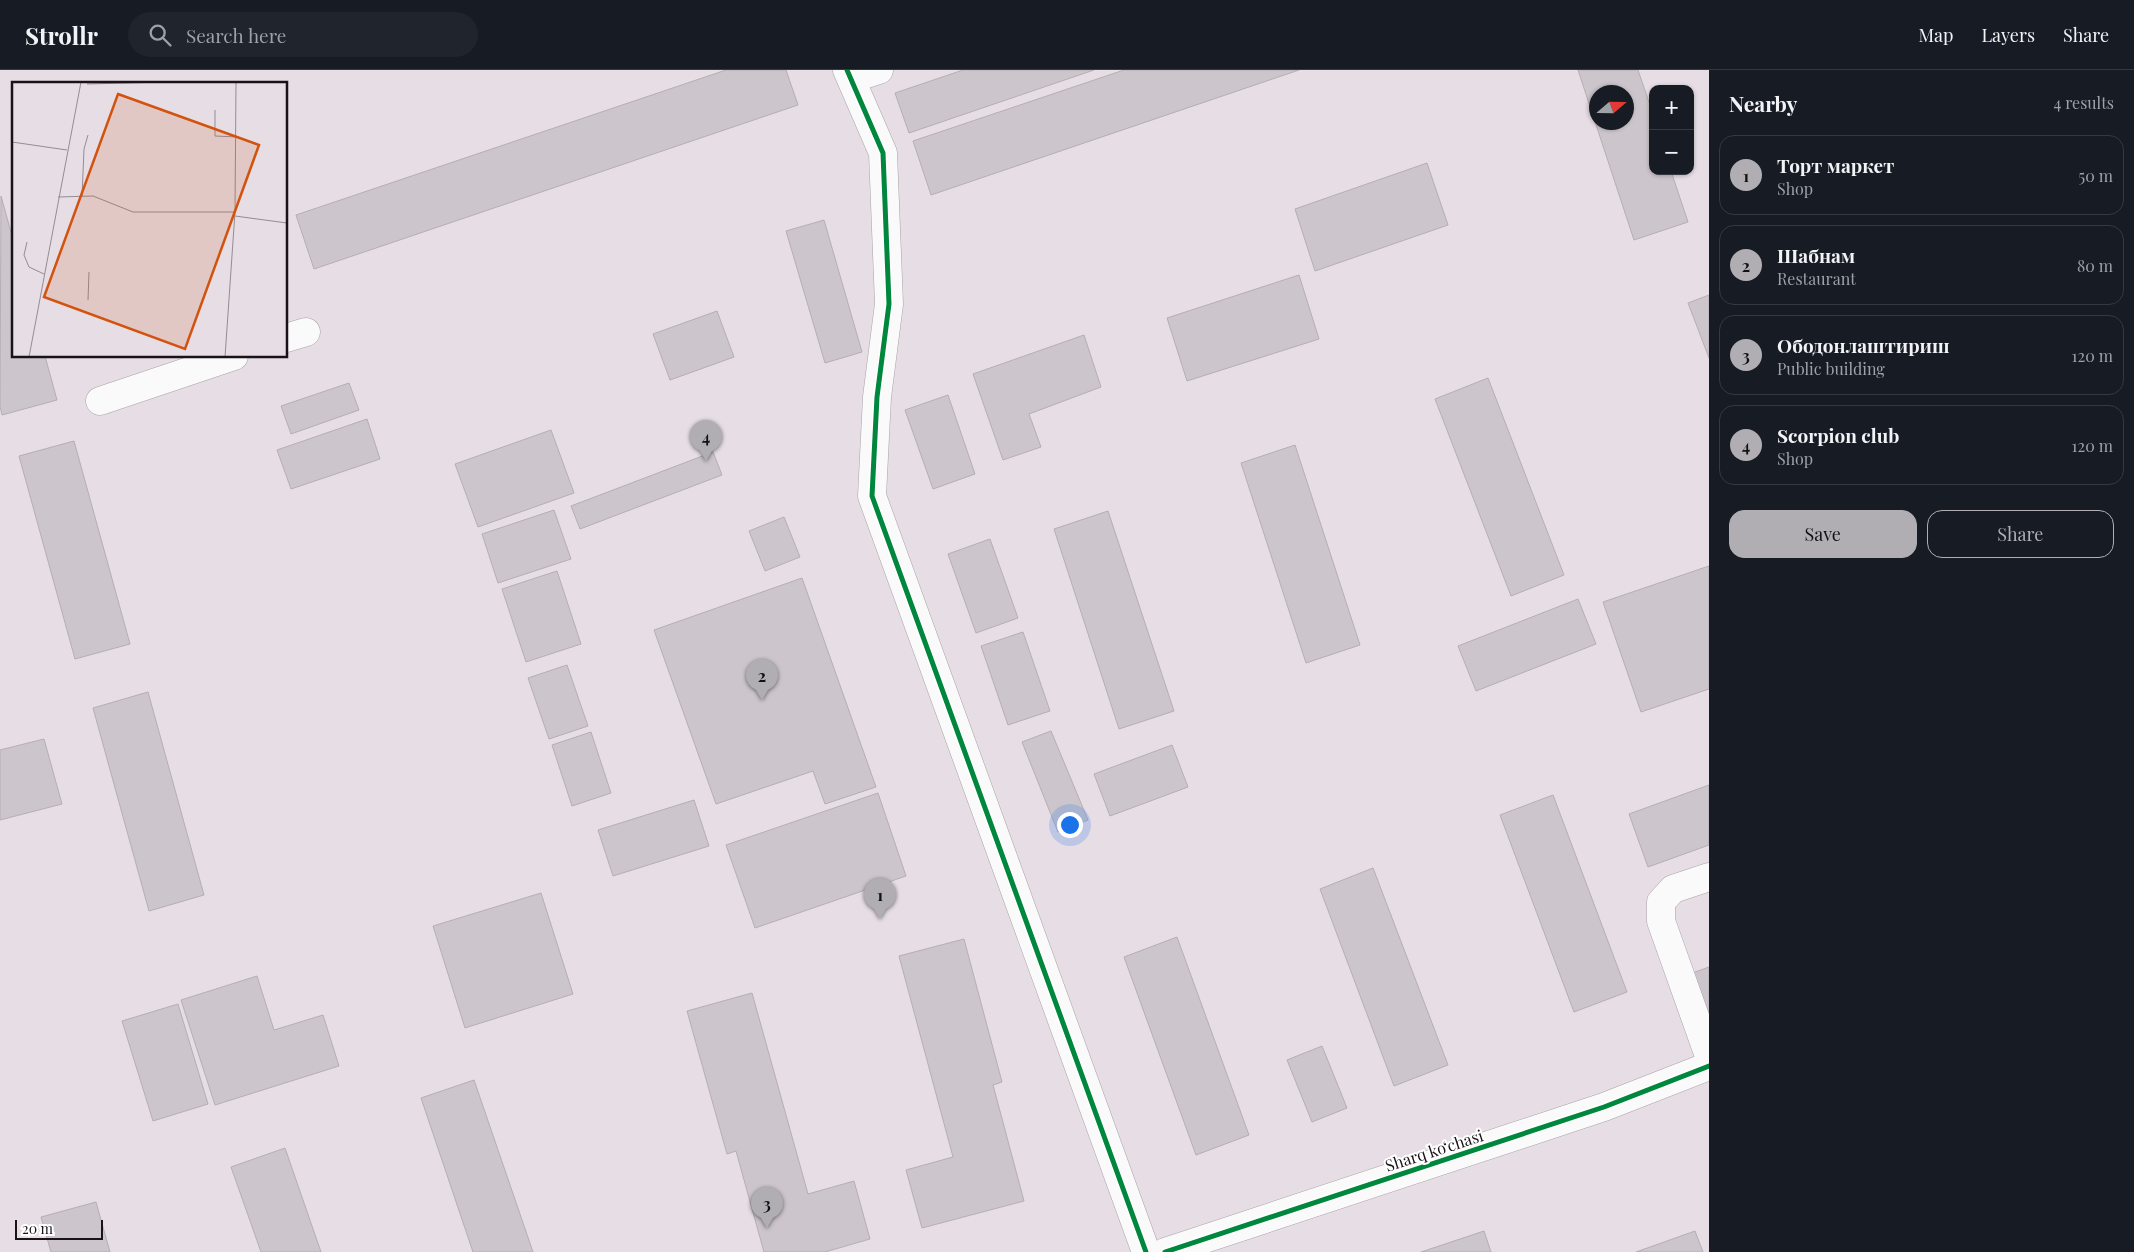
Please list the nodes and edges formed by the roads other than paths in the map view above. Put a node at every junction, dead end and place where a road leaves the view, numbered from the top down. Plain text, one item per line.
1 (879, 70) edge
2 (849, 75) edge
3 (228, 358) edge
4 (100, 401) dead end
5 (1709, 877) edge
6 (1709, 1056) edge
7 (1709, 1066) edge
8 (1146, 1252) edge
9 (1165, 1252) edge

1 - 2 street
2 - 8 street
3 - 4 street
5 - 6 street
7 - 9 street, Sharq ko‘chasi

